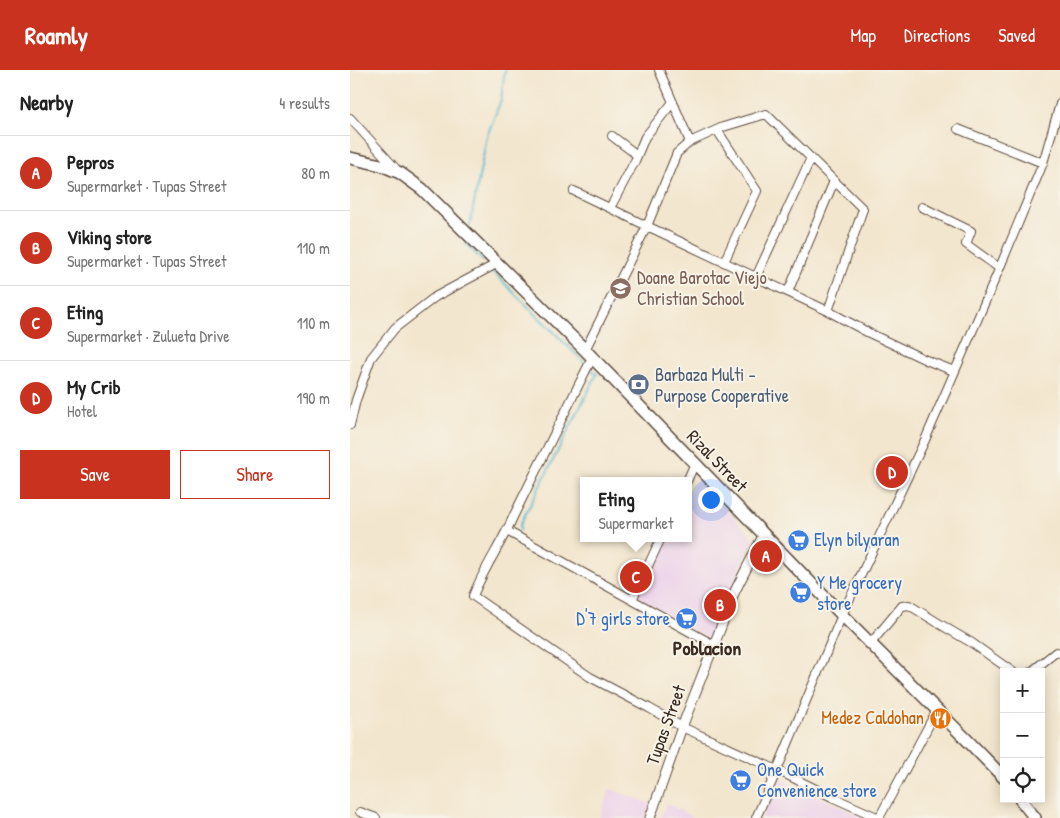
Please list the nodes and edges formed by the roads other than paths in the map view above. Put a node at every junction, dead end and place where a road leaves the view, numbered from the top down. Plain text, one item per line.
1 (659, 70) edge
2 (673, 102) junction
3 (1060, 104) edge
4 (350, 118) edge
5 (958, 128) dead end
6 (717, 130) junction
7 (612, 136) dead end
8 (690, 142) junction
9 (637, 155) junction
10 (350, 158) edge
11 (811, 158) junction
12 (1044, 164) junction
13 (400, 173) junction
14 (834, 181) junction
15 (574, 191) dead end
16 (922, 207) dead end
17 (610, 208) junction
18 (647, 226) junction
19 (724, 262) junction
20 (498, 263) junction
21 (999, 268) junction
22 (756, 277) junction
23 (788, 292) junction
24 (828, 311) junction
25 (589, 354) junction
26 (954, 372) junction
27 (350, 425) edge
28 (695, 463) junction
29 (689, 477) edge
30 (506, 532) junction
31 (764, 534) junction
32 (658, 542) edge
33 (632, 600) junction
34 (842, 615) junction
35 (871, 643) junction
36 (714, 645) junction
37 (1060, 654) edge
38 (1007, 668) edge
39 (1036, 668) edge
40 (937, 710) junction
41 (682, 726) junction
42 (777, 770) junction
43 (1000, 774) edge
44 (1023, 803) edge
45 (360, 812) dead end
46 (376, 818) edge
47 (650, 818) edge
48 (756, 818) edge
49 (879, 818) edge
50 (1035, 818) edge

1 - 2 street
2 - 8 street
2 - 9 street
3 - 12 street
4 - 13 street
5 - 12 street
6 - 8 street
6 - 11 street
6 - 19 street
7 - 9 street
8 - 18 street
9 - 17 street
10 - 13 main road, Rizal Street
11 - 14 street
11 - 22 street
12 - 21 street
13 - 20 main road, Rizal Street
14 - 23 street
14 - 24 street
15 - 17 street
16 - 21 street
17 - 18 street
18 - 19 street
18 - 25 street
19 - 22 street
20 - 25 main road, Rizal Street
20 - 27 street
21 - 26 street
22 - 23 street
23 - 24 street
24 - 26 street
25 - 28 main road, Rizal Street
25 - 30 street
26 - 34 street
28 - 29 street
28 - 31 main road, Rizal Street
30 - 33 street
30 - 41 street
31 - 34 main road, Rizal Street
31 - 36 street, Tupas Street
32 - 33 street
33 - 36 street
34 - 35 main road, Rizal Street
34 - 42 street
35 - 38 street
35 - 40 main road, Rizal Street
36 - 41 street, Tupas Street
37 - 39 street
40 - 43 main road, Rizal Street
40 - 49 street
41 - 42 street
41 - 47 street, Tupas Street
42 - 48 street
42 - 49 street
44 - 50 main road
45 - 46 street

